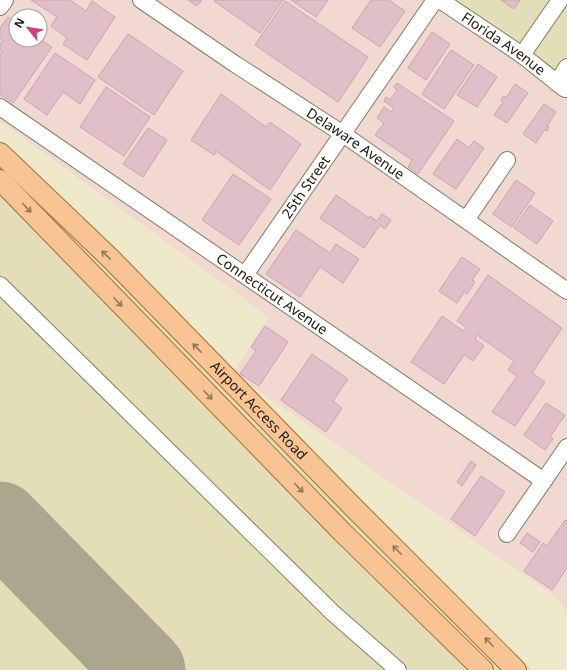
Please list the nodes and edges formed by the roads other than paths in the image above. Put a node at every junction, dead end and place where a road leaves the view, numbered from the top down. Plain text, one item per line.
1 (5, 0) edge
2 (141, 0) edge
3 (435, 0) edge
4 (440, 0) edge
5 (560, 0) edge
6 (0, 7) edge
7 (522, 55) junction
8 (567, 67) edge
9 (0, 107) edge
10 (343, 134) junction
11 (0, 153) edge
12 (507, 160) dead end
13 (0, 180) edge
14 (466, 220) junction
15 (245, 275) junction
16 (0, 285) edge
17 (567, 291) edge
18 (567, 447) edge
19 (544, 481) junction
20 (507, 534) dead end
21 (398, 670) edge
22 (483, 670) edge
23 (516, 670) edge

1 - 6 street
2 - 10 street, Delaware Avenue
3 - 10 street, 25th Street
4 - 7 street, Florida Avenue
5 - 7 street
7 - 8 street, Florida Avenue
9 - 15 street, Connecticut Avenue
10 - 14 street, Delaware Avenue
10 - 15 street, 25th Street
23 -> 11 main road, Airport Access Road
12 - 14 street
13 -> 22 main road, Airport Access Road
14 - 17 street, Delaware Avenue
15 - 19 street, Connecticut Avenue
16 - 21 street
18 - 19 street
19 - 20 street

